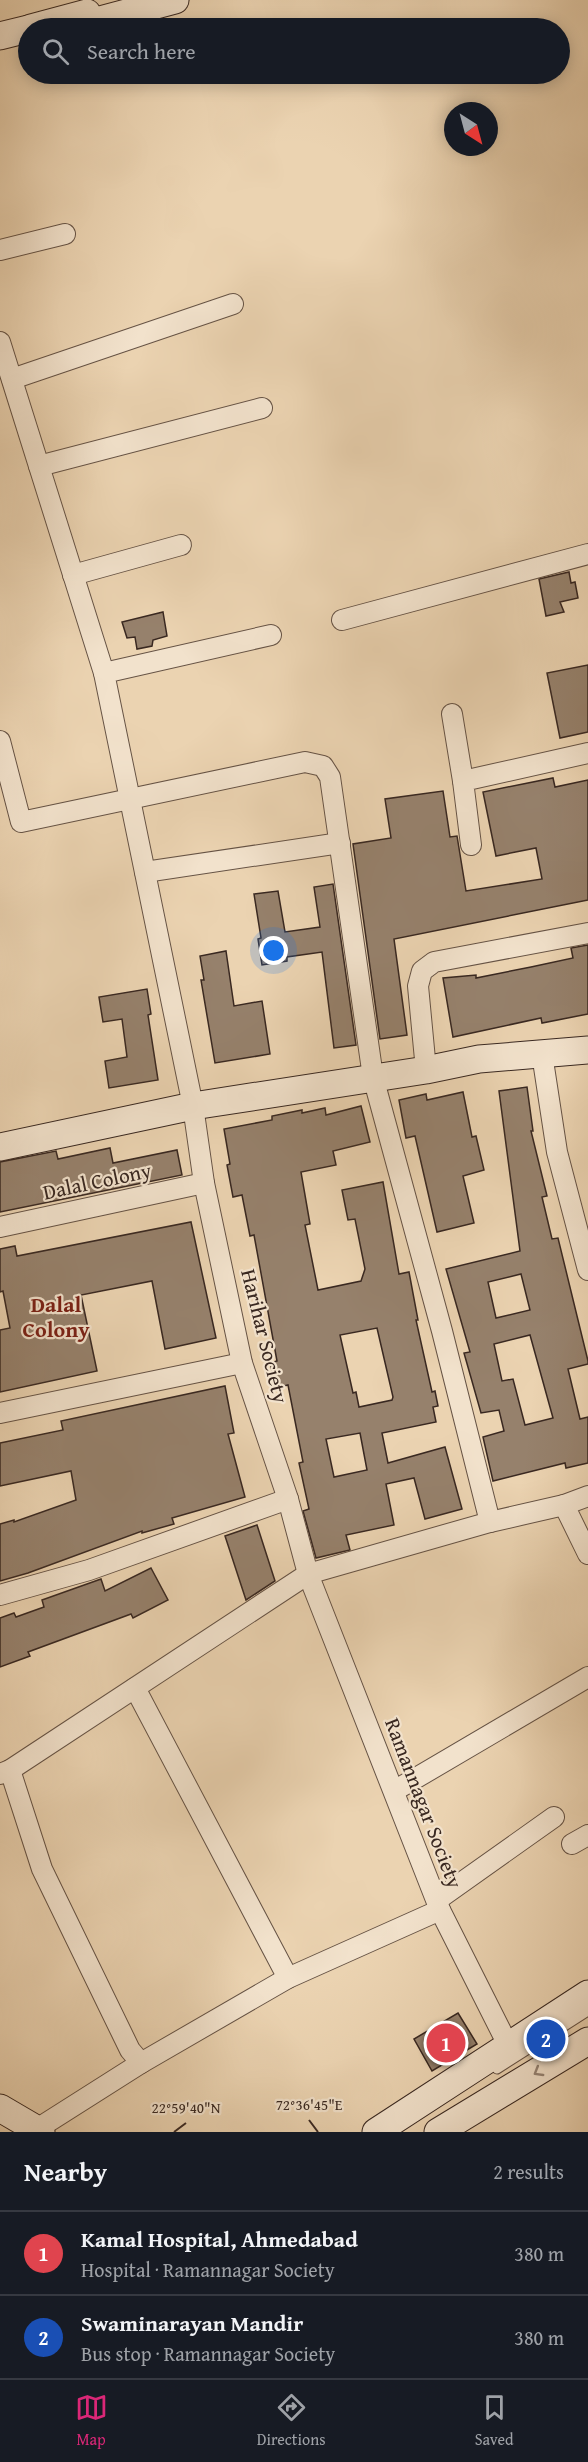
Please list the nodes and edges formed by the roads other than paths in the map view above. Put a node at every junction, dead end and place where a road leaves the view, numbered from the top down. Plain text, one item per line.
1 (135, 0) edge
2 (175, 0) edge
3 (70, 18) edge
4 (108, 18) edge
5 (18, 32) edge
6 (0, 36) edge
7 (18, 42) edge
8 (0, 47) edge
9 (65, 234) dead end
10 (0, 250) edge
11 (233, 304) dead end
12 (0, 342) edge
13 (12, 379) junction
14 (262, 408) dead end
15 (39, 466) junction
16 (181, 545) dead end
17 (588, 555) edge
18 (73, 574) junction
19 (342, 620) dead end
20 (271, 635) dead end
21 (104, 673) junction
22 (452, 714) dead end
23 (0, 741) edge
24 (588, 753) edge
25 (463, 781) junction
26 (130, 797) junction
27 (340, 843) junction
28 (471, 845) dead end
29 (145, 872) junction
30 (588, 933) edge
31 (588, 1050) edge
32 (542, 1054) junction
33 (426, 1070) junction
34 (374, 1077) junction
35 (193, 1106) junction
36 (0, 1147) edge
37 (204, 1183) junction
38 (0, 1227) edge
39 (588, 1270) edge
40 (242, 1363) junction
41 (0, 1413) edge
42 (588, 1496) edge
43 (288, 1499) junction
44 (564, 1505) junction
45 (497, 1521) junction
46 (588, 1554) edge
47 (308, 1574) junction
48 (0, 1595) edge
49 (588, 1677) edge
50 (135, 1688) junction
51 (5, 1772) edge
52 (394, 1791) junction
53 (554, 1817) dead end
54 (438, 1905) junction
55 (288, 1978) junction
56 (588, 1994) edge
57 (588, 2011) edge
58 (588, 2041) edge
59 (508, 2045) junction
60 (141, 2063) junction
61 (489, 2074) dead end
62 (0, 2108) edge
63 (39, 2131) edge
64 (376, 2132) edge
65 (438, 2132) edge

1 - 3 main road
2 - 4 main road
5 - 6 main road
7 - 8 main road
9 - 10 street
11 - 13 street
12 - 13 street, Harihar Society
13 - 15 street, Harihar Society
14 - 15 street
15 - 18 street, Harihar Society
16 - 18 street
17 - 19 street
18 - 21 street, Harihar Society
20 - 21 street
21 - 26 street, Harihar Society
22 - 25 street
23 - 26 street
24 - 25 street
25 - 28 street
26 - 27 street
26 - 29 street, Harihar Society
27 - 29 street
27 - 34 street
29 - 35 street, Harihar Society
30 - 33 street
31 - 32 main road
32 - 33 main road
32 - 39 street
33 - 34 main road
34 - 35 main road
34 - 45 street
35 - 36 main road
35 - 37 street, Harihar Society
37 - 38 street, Dalal Colony
37 - 40 street, Harihar Society
40 - 41 street
40 - 43 street, Harihar Society
42 - 44 street
42 - 45 street
43 - 47 street, Harihar Society
43 - 48 street
44 - 45 street
44 - 46 street
45 - 47 street
47 - 50 street
47 - 52 street, Ramannagar Society
49 - 52 street
50 - 51 street
50 - 55 street
51 - 60 street
52 - 54 street, Ramannagar Society
53 - 54 street
54 - 55 street
54 - 59 street, Ramannagar Society
55 - 60 street
56 - 59 main road
57 - 61 lane
58 -> 65 main road
59 - 64 main road
60 - 63 street
62 - 63 main road

